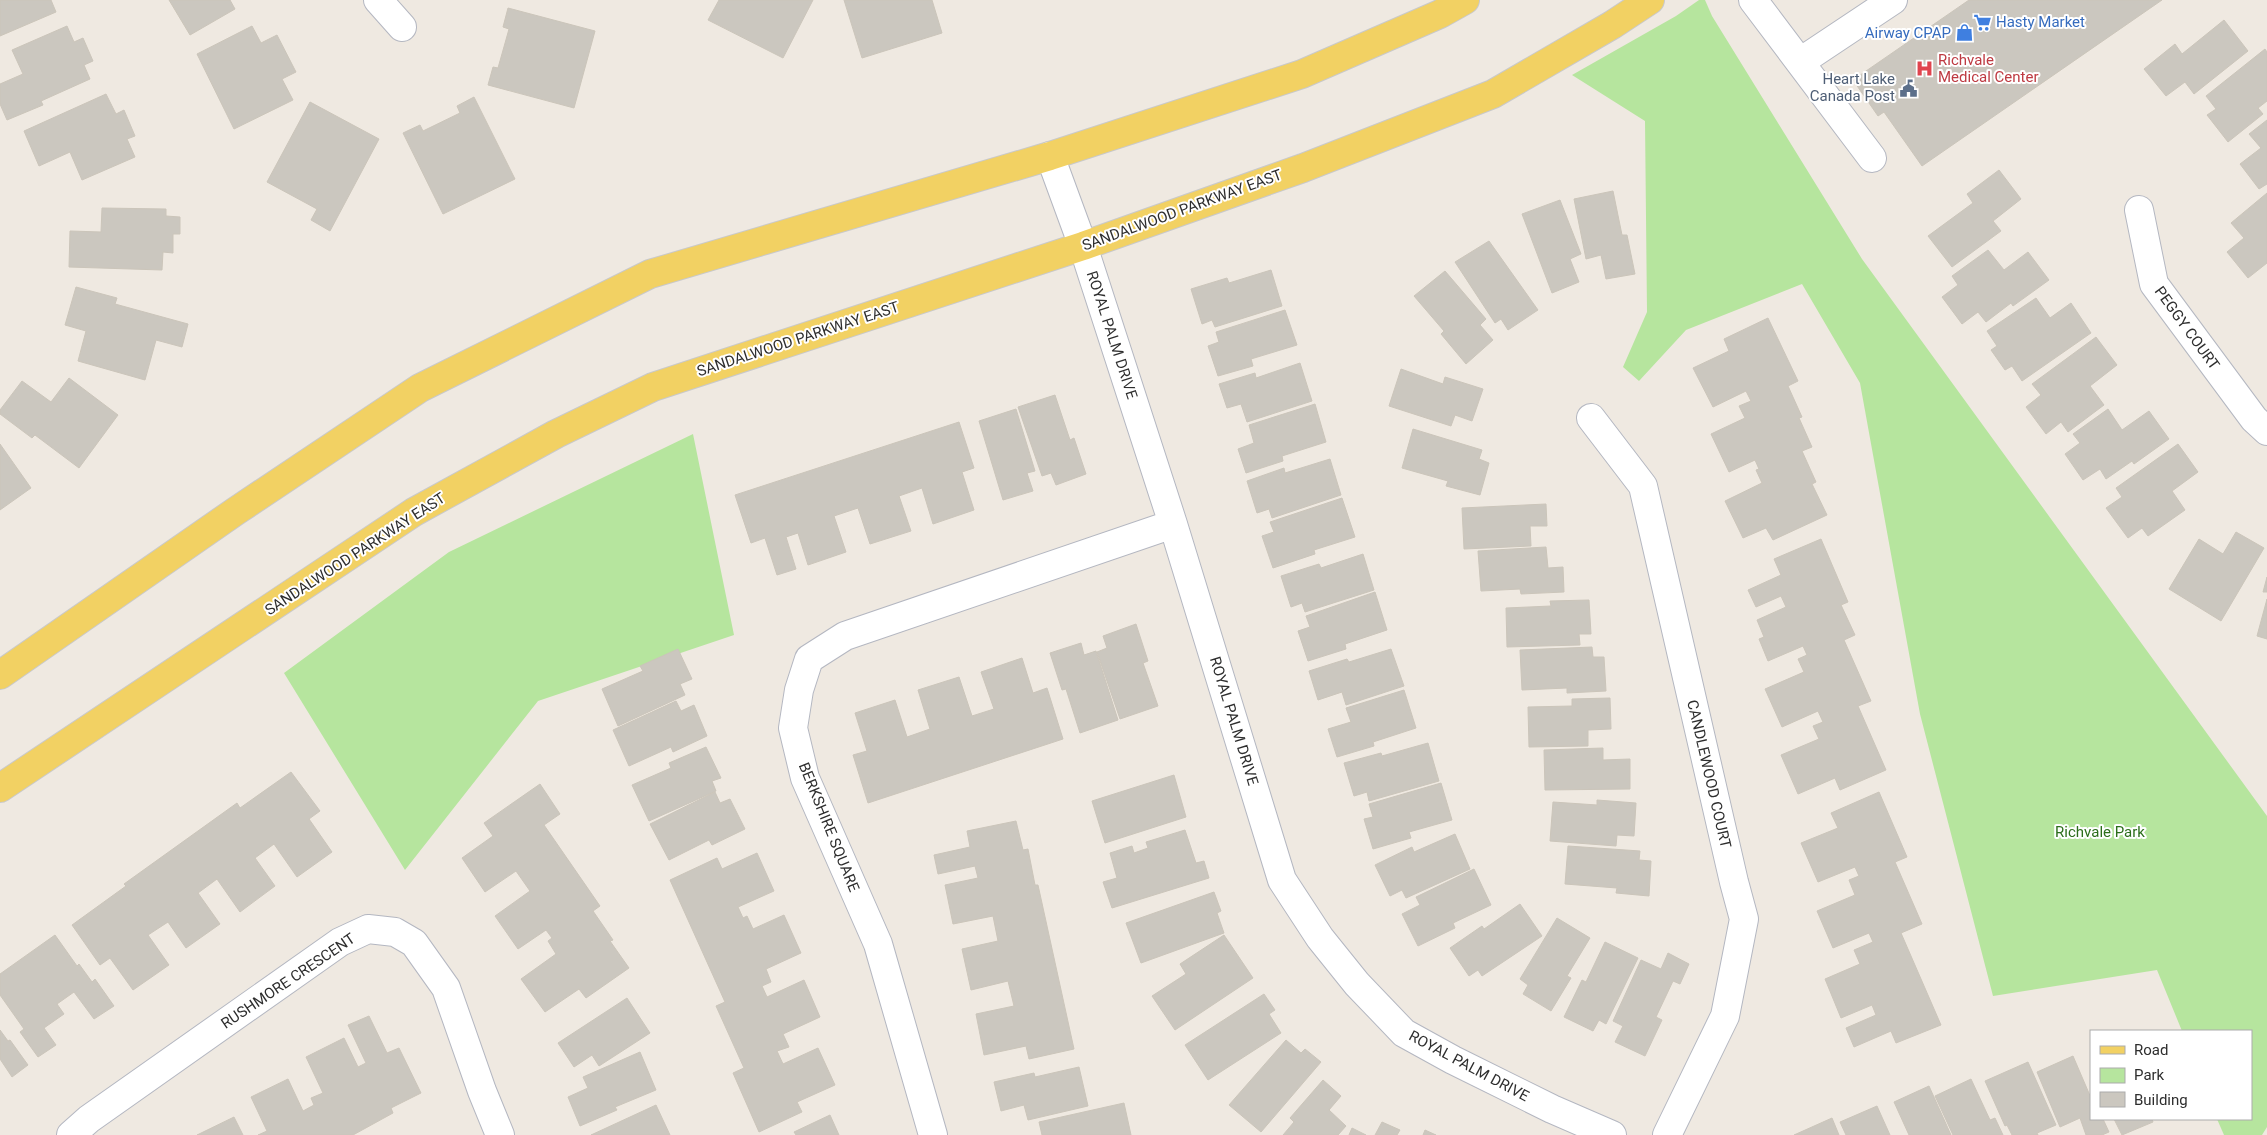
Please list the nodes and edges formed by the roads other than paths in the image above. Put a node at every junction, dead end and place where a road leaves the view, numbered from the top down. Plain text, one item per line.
1 (378, 0) edge
2 (1465, 0) edge
3 (1650, 0) edge
4 (1753, 0) edge
5 (1893, 0) edge
6 (402, 27) dead end
7 (1800, 62) junction
8 (1050, 156) junction
9 (1872, 158) dead end
10 (2139, 210) dead end
11 (1083, 246) junction
12 (1591, 418) dead end
13 (2267, 431) edge
14 (1174, 524) junction
15 (0, 675) edge
16 (0, 788) edge
17 (71, 1135) edge
18 (500, 1135) edge
19 (933, 1135) edge
20 (1612, 1135) edge
21 (1667, 1135) edge

1 - 6 street
2 - 8 main road
3 - 11 main road, SANDALWOOD PARKWAY EAST
4 - 7 street
5 - 7 street
7 - 9 street
8 - 11 street, ROYAL PALM DRIVE
8 - 15 main road
10 - 13 street, PEGGY COURT
11 - 14 street, ROYAL PALM DRIVE
11 - 16 main road, SANDALWOOD PARKWAY EAST
12 - 21 street, CANDLEWOOD COURT
14 - 19 street, BERKSHIRE SQUARE
14 - 20 street, ROYAL PALM DRIVE
17 - 18 street, RUSHMORE CRESCENT

